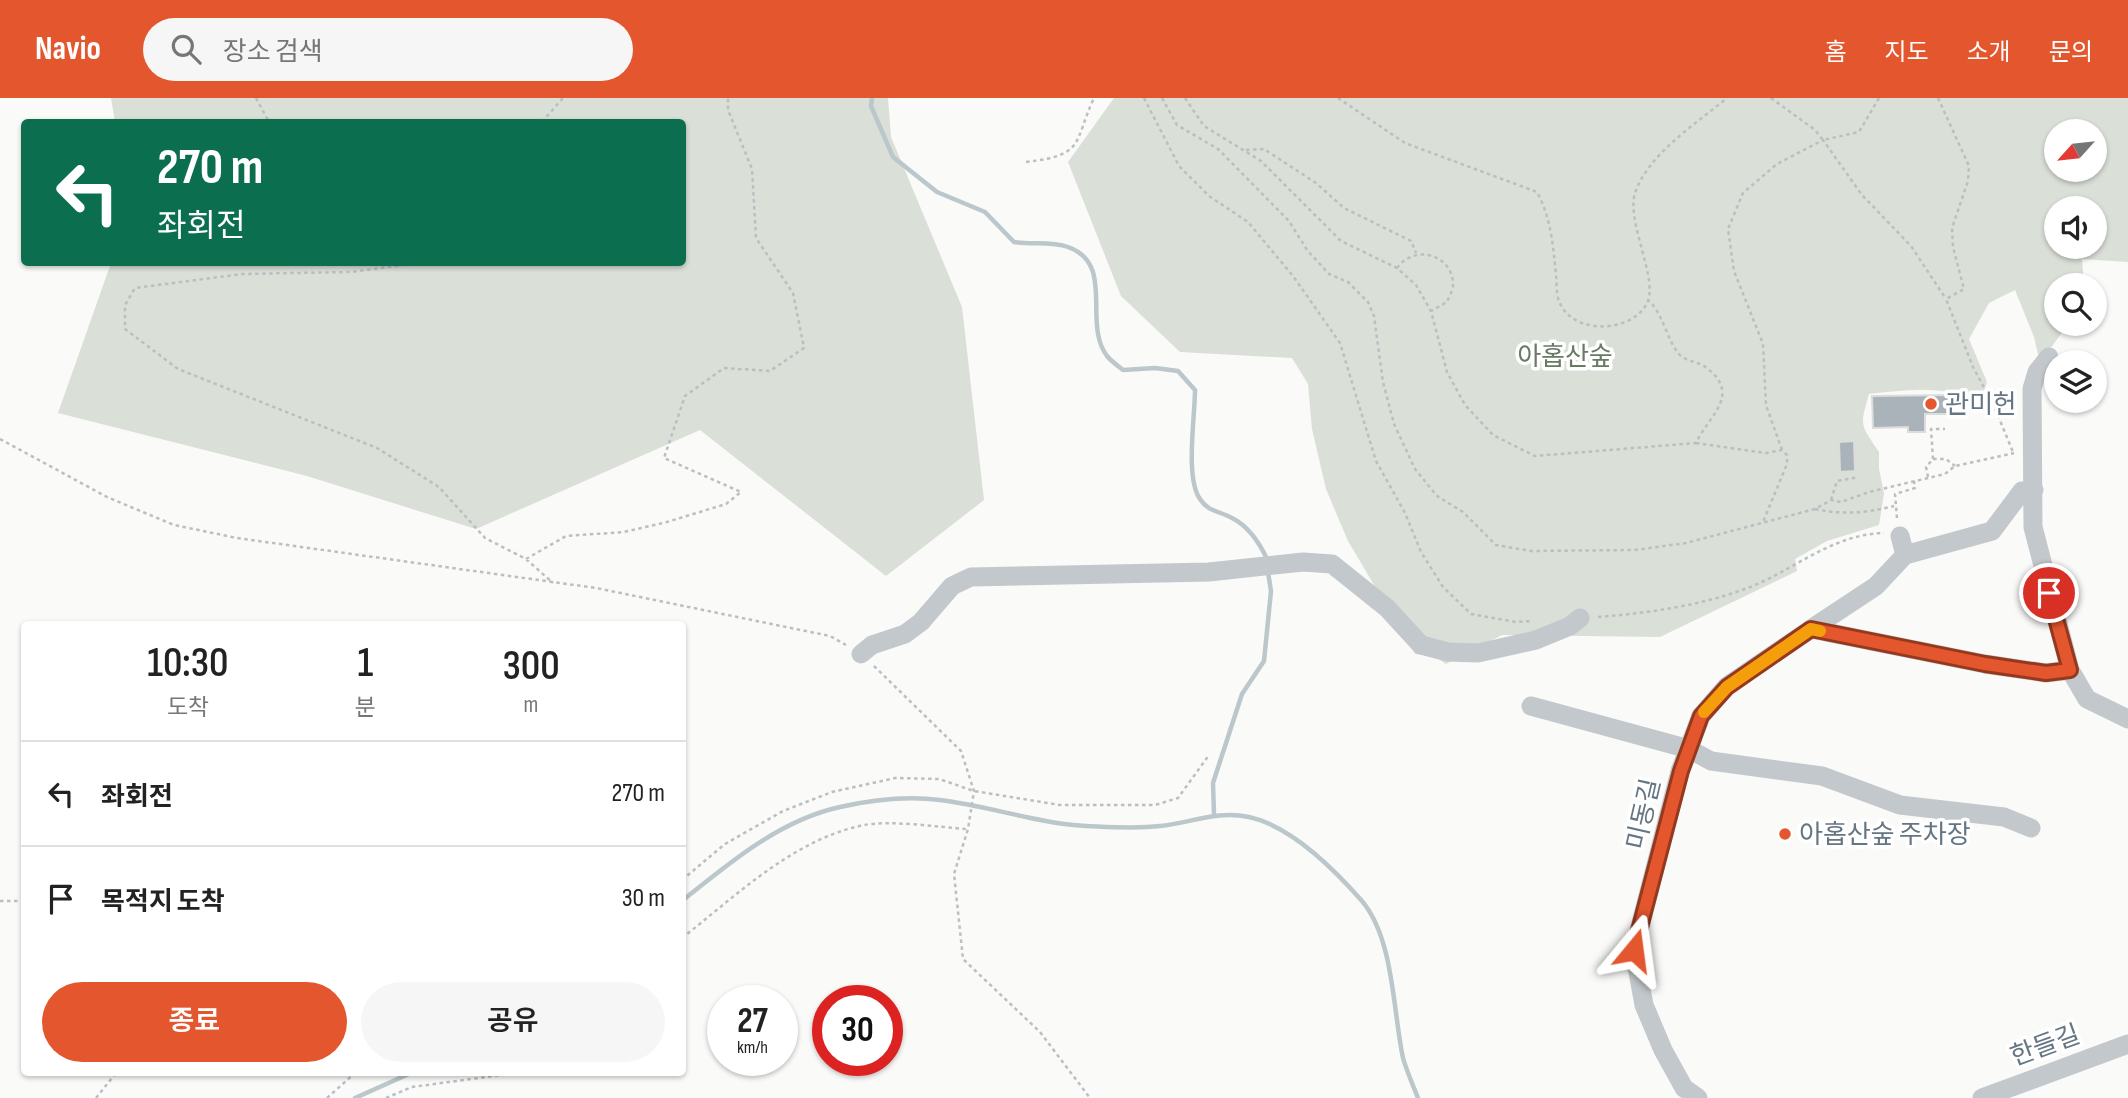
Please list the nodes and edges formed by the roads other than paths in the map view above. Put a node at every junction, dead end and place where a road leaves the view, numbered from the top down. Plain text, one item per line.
1 (2044, 363) edge
2 (2034, 490) junction
3 (1580, 618) road end
4 (1811, 629) junction
5 (862, 654) road end
6 (2070, 670) junction
7 (1531, 706) dead end
8 (2128, 719) edge
9 (1689, 749) junction
10 (2031, 828) dead end
11 (2128, 1044) edge
12 (1698, 1098) edge
13 (1982, 1098) edge

1 - 2 street
2 - 4 street, 미동길
2 - 6 street
3 - 5 street
4 - 6 street
4 - 9 street, 미동길
6 - 8 street
7 - 9 street
9 - 10 street
9 - 12 street, 미동길
11 - 13 street, 한들길

